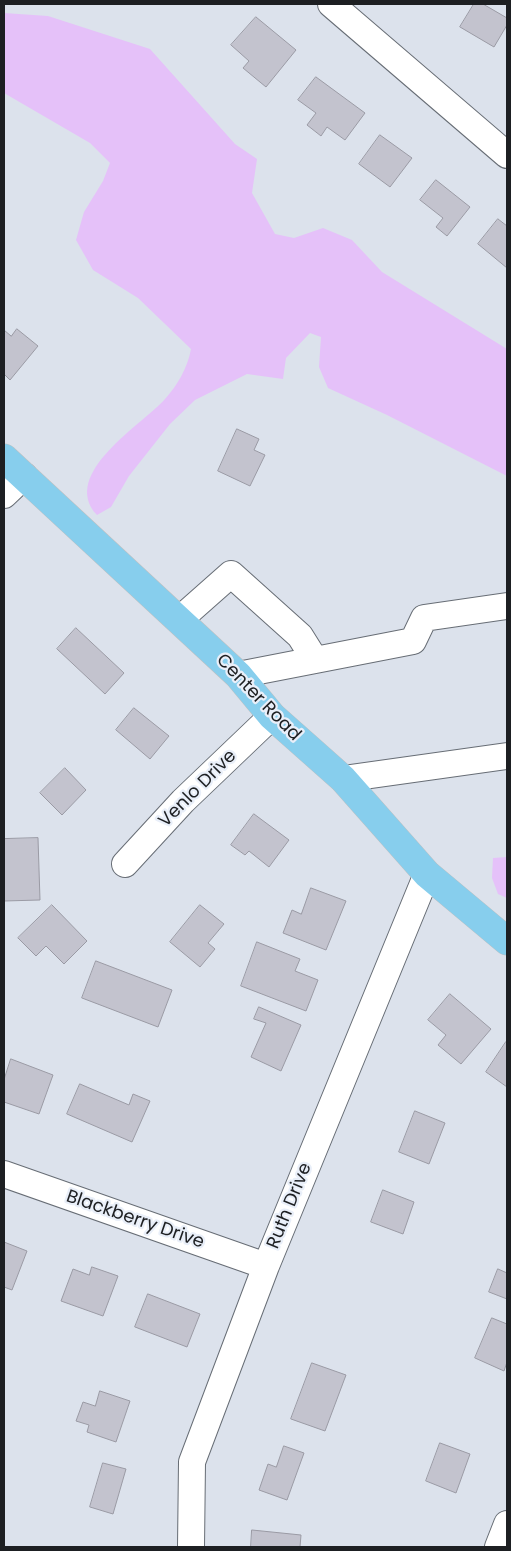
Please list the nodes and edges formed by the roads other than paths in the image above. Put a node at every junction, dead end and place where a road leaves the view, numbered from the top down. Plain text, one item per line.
1 (331, 4) edge
2 (507, 155) edge
3 (4, 458) edge
4 (24, 476) junction
5 (4, 495) edge
6 (507, 606) edge
7 (179, 620) junction
8 (316, 660) junction
9 (238, 675) junction
10 (272, 716) junction
11 (507, 756) edge
12 (343, 779) junction
13 (125, 864) dead end
14 (428, 874) junction
15 (507, 942) edge
16 (4, 1174) edge
17 (266, 1266) junction
18 (507, 1524) edge
19 (191, 1547) edge
20 (498, 1547) edge

1 - 2 street
3 - 4 main road, Center Road
4 - 5 street
4 - 7 main road, Center Road
6 - 8 street
7 - 8 street
7 - 9 main road, Center Road
8 - 9 street
9 - 10 main road, Center Road
10 - 12 main road, Center Road
10 - 13 street, Venlo Drive
11 - 12 street
12 - 14 main road, Center Road
14 - 15 main road, Center Road
14 - 17 street, Ruth Drive
16 - 17 street, Blackberry Drive
17 - 19 street, Ruth Drive
18 - 20 street

